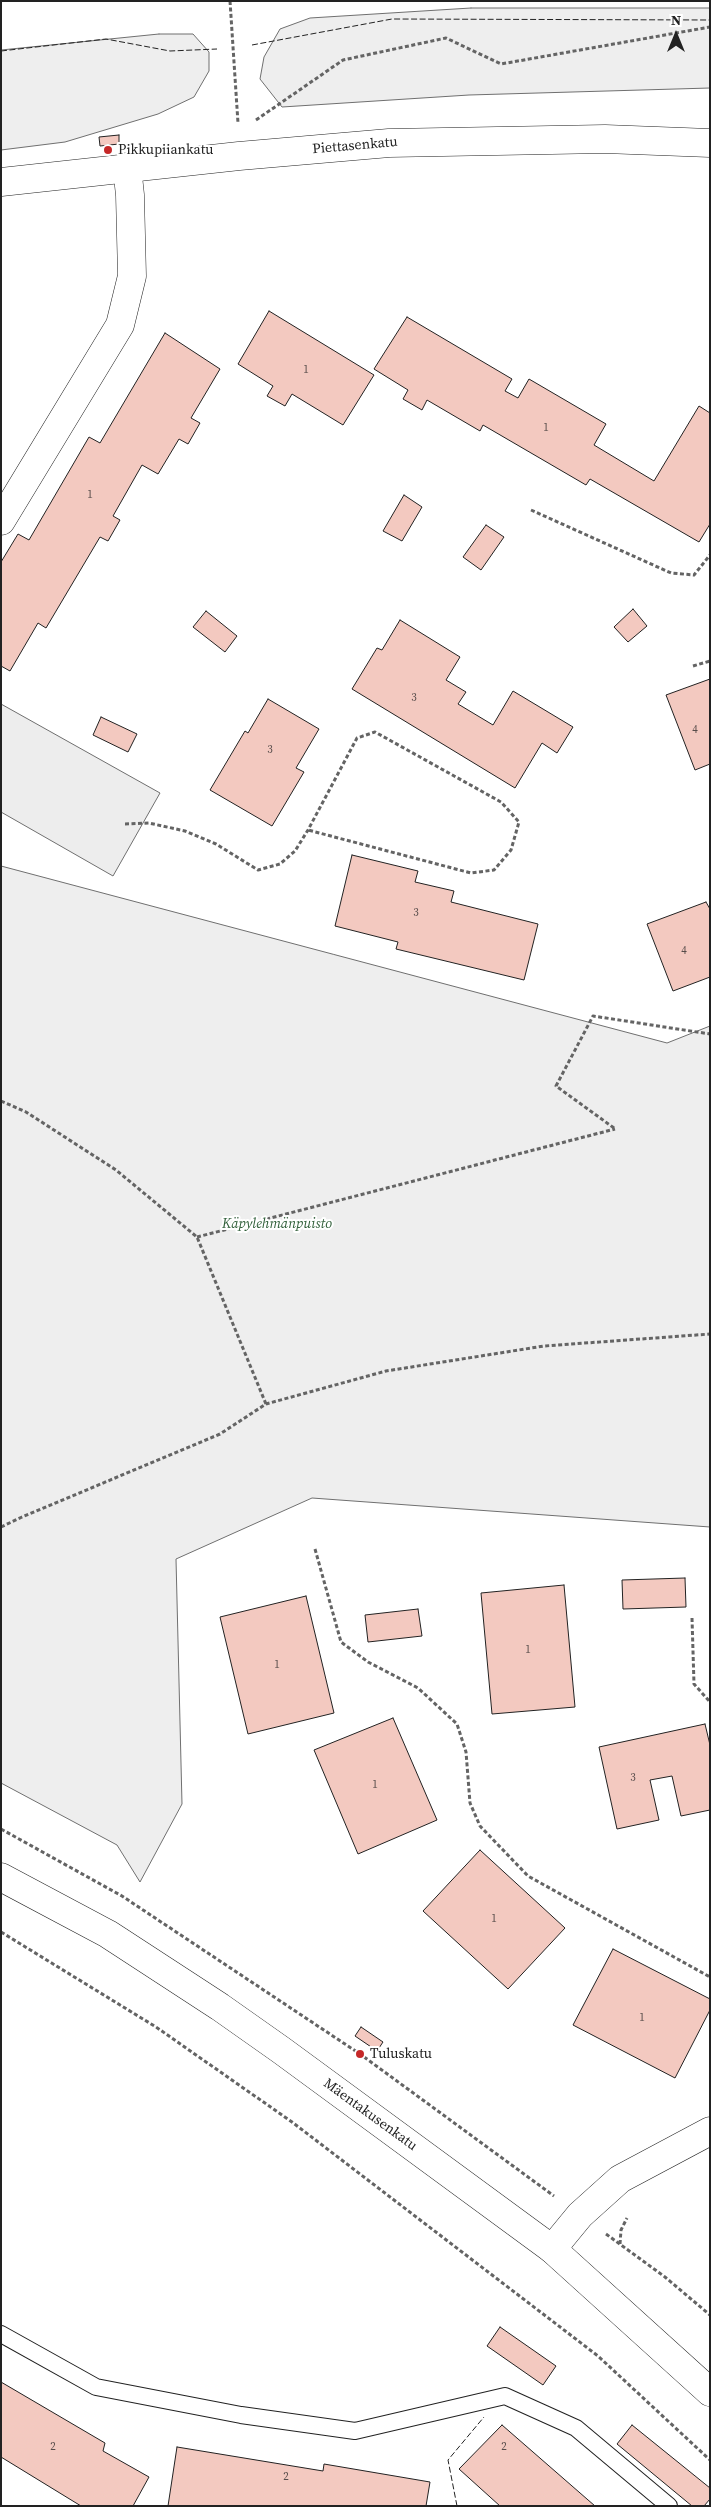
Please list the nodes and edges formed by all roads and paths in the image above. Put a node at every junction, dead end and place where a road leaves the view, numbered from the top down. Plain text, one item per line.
1 (230, 1) edge
2 (710, 27) edge
3 (710, 143) edge
4 (238, 144) junction
5 (127, 167) junction
6 (1, 182) edge
7 (531, 510) dead end
8 (1, 521) edge
9 (710, 555) edge
10 (710, 661) edge
11 (693, 666) dead end
12 (125, 824) dead end
13 (308, 830) junction
14 (710, 1034) edge
15 (1, 1100) edge
16 (196, 1237) junction
17 (710, 1334) edge
18 (266, 1404) junction
19 (1, 1528) edge
20 (315, 1549) dead end
21 (692, 1618) dead end
22 (710, 1702) edge
23 (1, 1829) edge
24 (1, 1877) edge
25 (1, 1932) edge
26 (710, 1977) edge
27 (710, 2131) edge
28 (580, 2215) junction
29 (552, 2249) junction
30 (710, 2315) edge
31 (1, 2334) edge
32 (710, 2392) edge
33 (710, 2460) edge
34 (669, 2506) edge

1 - 4 path
2 - 4 path
3 - 4 street, Piettasenkatu
4 - 5 street, Piettasenkatu
5 - 6 street, Piettasenkatu
5 - 8 street
7 - 9 path
10 - 11 path
12 - 13 path
13 - 13 path
14 - 16 path
15 - 16 path
16 - 18 path
17 - 18 path
18 - 19 path
20 - 26 path
21 - 22 path
23 - 28 path
24 - 29 street, Mäentakusenkatu
25 - 33 path
27 - 28 street
28 - 29 street
28 - 30 path
29 - 32 street, Mäentakusenkatu
31 - 34 lane

